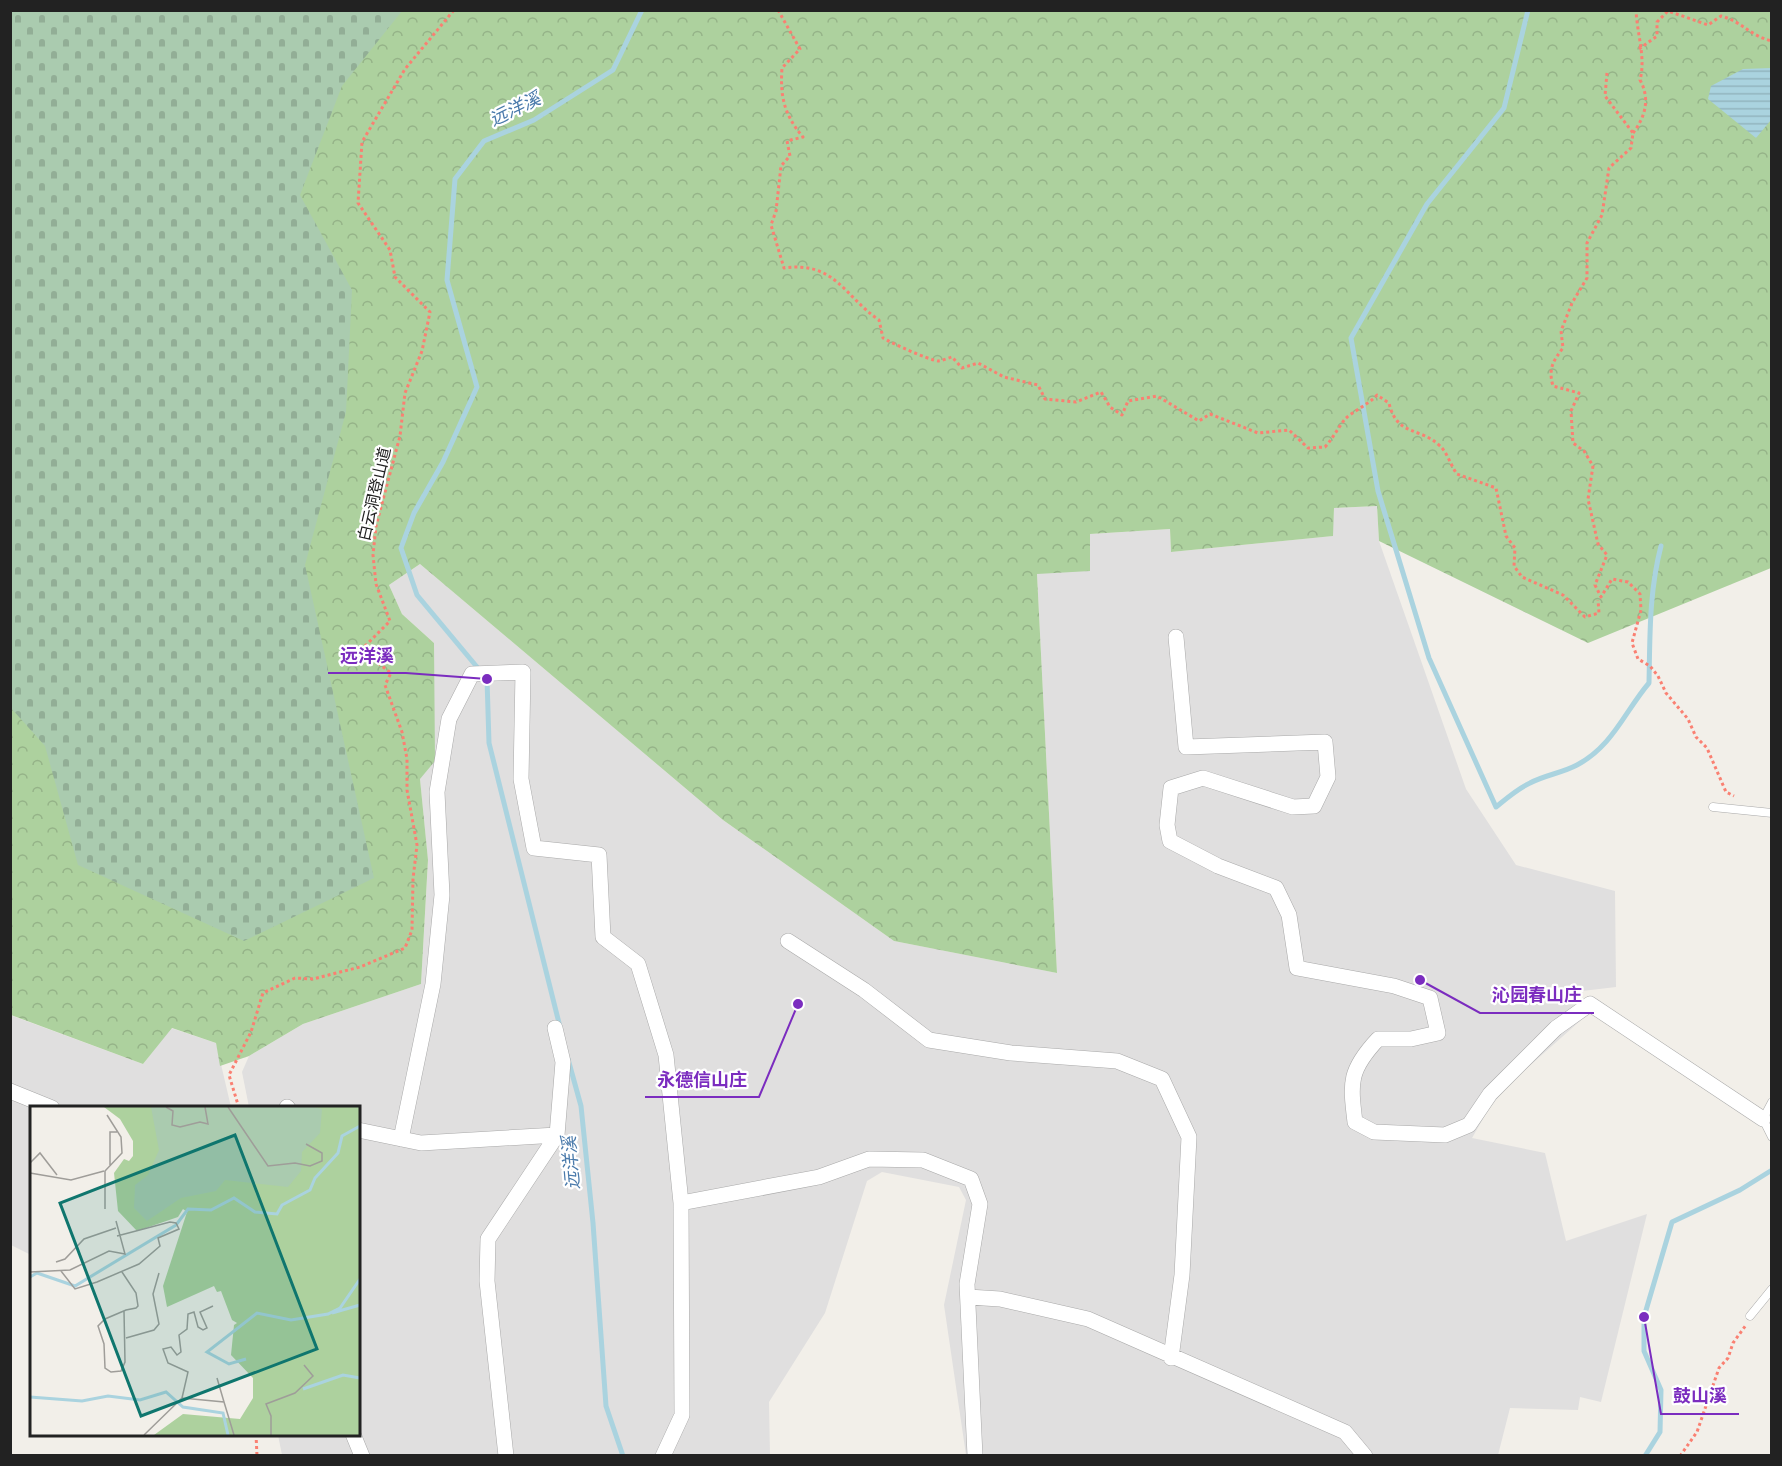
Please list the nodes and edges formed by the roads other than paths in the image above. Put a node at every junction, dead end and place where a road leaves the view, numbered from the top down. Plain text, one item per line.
1 (1176, 637) dead end
2 (1713, 807) dead end
3 (1772, 813) edge
4 (788, 941) dead end
5 (555, 1028) dead end
6 (10, 1091) edge
7 (1772, 1102) edge
8 (49, 1106) edge
9 (1763, 1119) junction
10 (360, 1130) edge
11 (557, 1136) junction
12 (1772, 1137) edge
13 (401, 1139) junction
14 (681, 1203) junction
15 (1772, 1289) edge
16 (968, 1297) junction
17 (1750, 1316) road end
18 (1171, 1358) junction
19 (354, 1436) edge
20 (362, 1455) edge
21 (506, 1455) edge
22 (663, 1455) edge
23 (975, 1455) edge
24 (1365, 1455) edge

1 - 9 street
2 - 3 lane
4 - 18 street
5 - 11 street
6 - 8 street
7 - 9 lane
9 - 12 lane
10 - 13 street
11 - 13 street
11 - 21 street
13 - 14 street
14 - 16 street
14 - 22 street
15 - 17 lane
16 - 18 street
16 - 23 street
18 - 24 street
19 - 20 street

